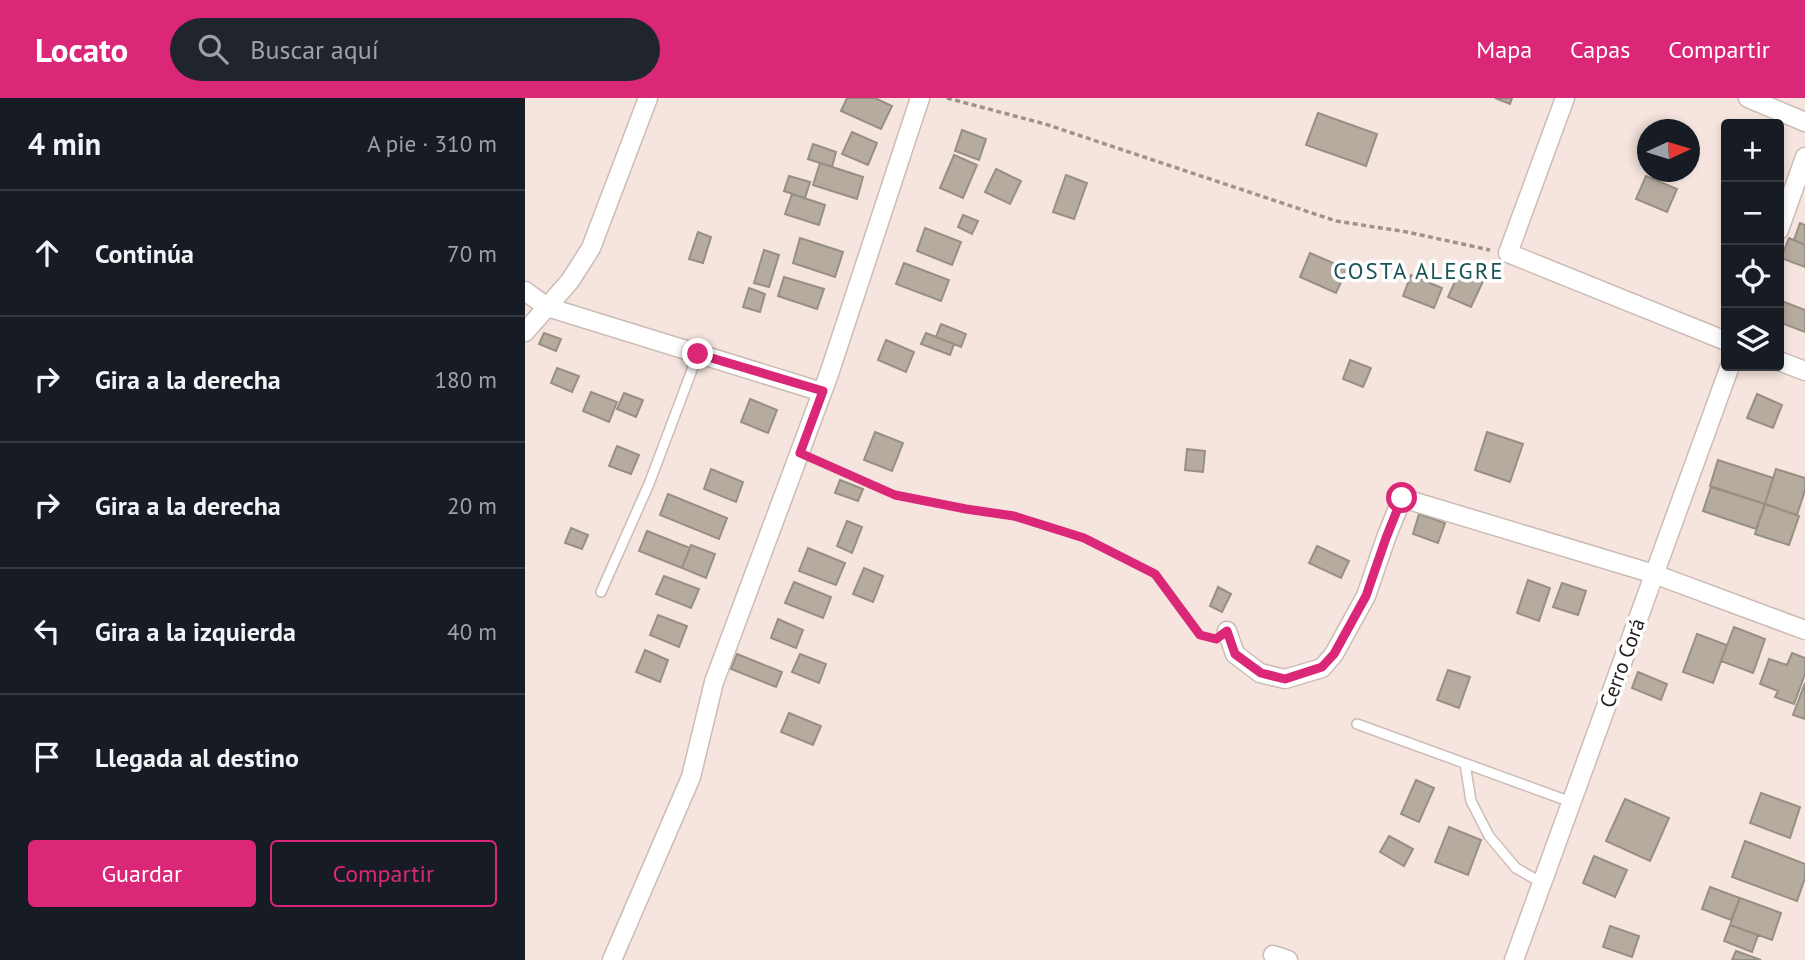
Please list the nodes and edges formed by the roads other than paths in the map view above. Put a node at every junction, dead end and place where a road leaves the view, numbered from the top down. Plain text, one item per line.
1 (648, 98) edge
2 (920, 98) edge
3 (1565, 98) edge
4 (1748, 98) edge
5 (1805, 122) edge
6 (1805, 158) edge
7 (1784, 216) edge
8 (525, 291) edge
9 (547, 307) junction
10 (525, 332) edge
11 (1721, 339) edge
12 (698, 354) junction
13 (1784, 363) edge
14 (1728, 371) edge
15 (1805, 371) edge
16 (823, 391) junction
17 (1654, 574) junction
18 (601, 592) dead end
19 (1805, 630) edge
20 (1227, 631) road end
21 (1357, 724) dead end
22 (1465, 764) junction
23 (1571, 802) junction
24 (1542, 883) junction
25 (612, 960) edge
26 (1514, 960) edge

1 - 9 street
2 - 16 street
3 - 11 street
4 - 5 street
6 - 7 street
8 - 9 street
9 - 10 street
9 - 12 street
12 - 16 street
12 - 18 lane
13 - 15 street
14 - 17 street, Cerro Corá
16 - 25 street
17 - 19 street
17 - 20 street
17 - 23 street, Cerro Corá
21 - 22 lane
22 - 23 lane
22 - 24 lane
23 - 24 street, Cerro Corá
24 - 26 street, Cerro Corá

